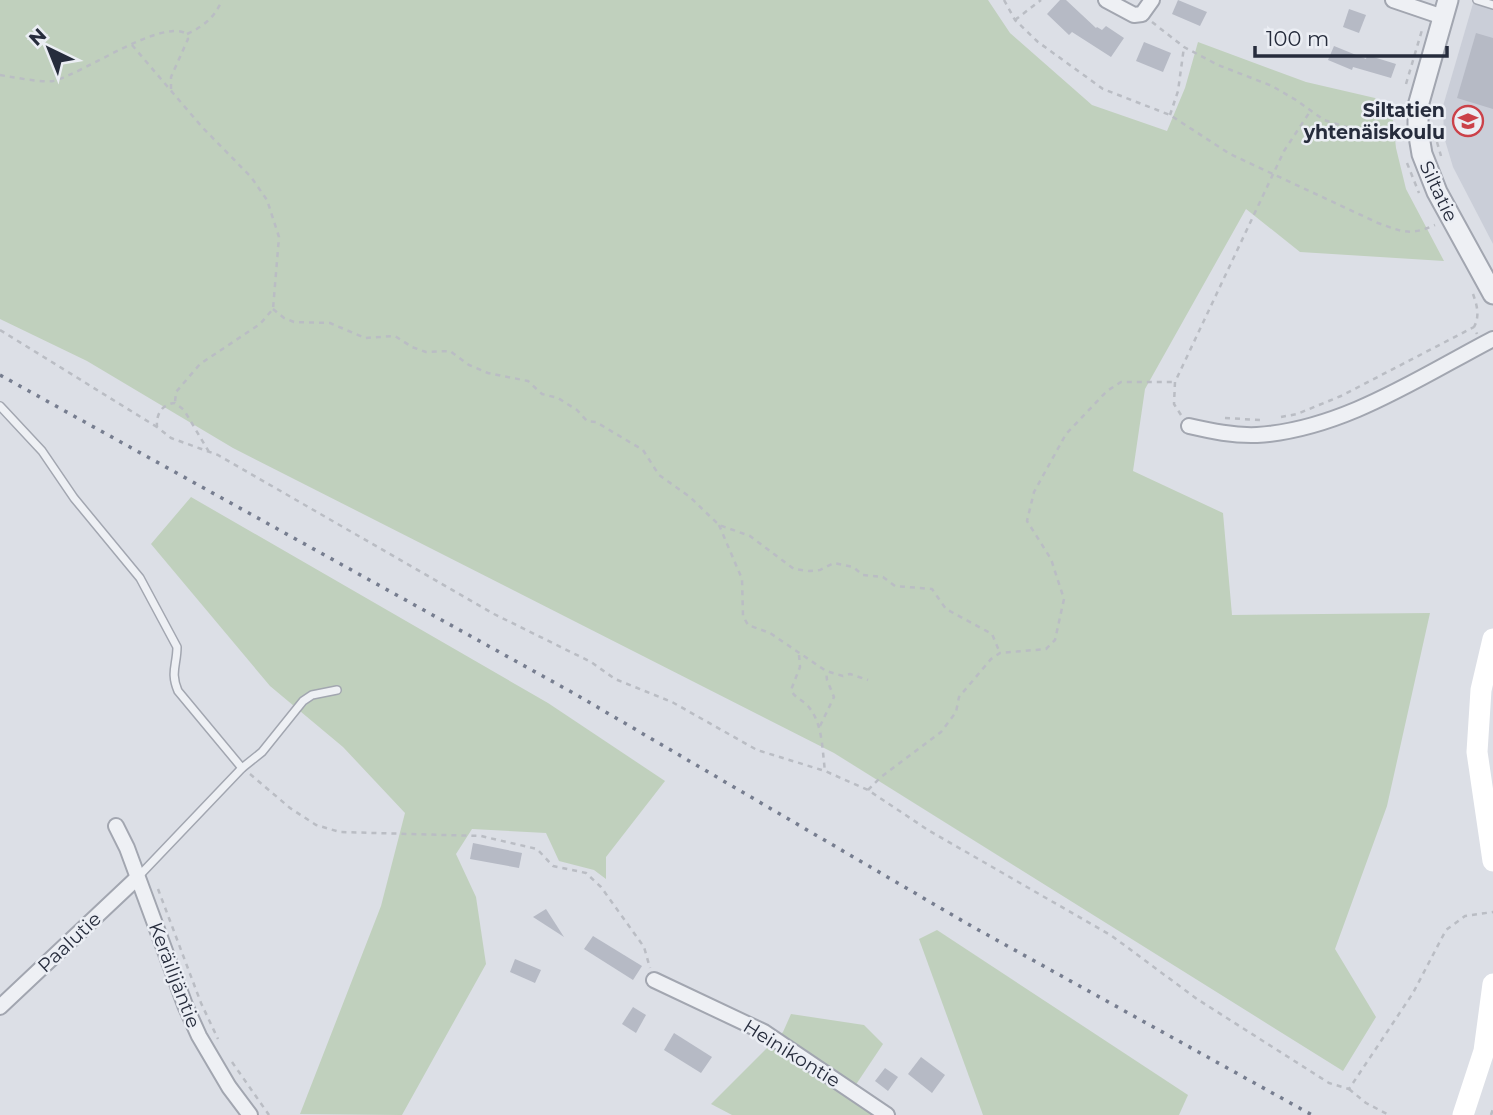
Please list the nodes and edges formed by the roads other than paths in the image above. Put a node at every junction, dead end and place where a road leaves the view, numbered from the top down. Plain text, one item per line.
1 (1106, 0) edge
2 (1152, 0) edge
3 (1393, 0) edge
4 (1477, 0) edge
5 (1493, 5) edge
6 (1446, 8) edge
7 (1493, 294) edge
8 (1493, 339) edge
9 (0, 407) edge
10 (1190, 420) road end
11 (1493, 641) edge
12 (337, 691) dead end
13 (242, 768) junction
14 (116, 826) dead end
15 (1493, 861) edge
16 (137, 878) junction
17 (654, 980) road end
18 (1493, 984) edge
19 (0, 1007) edge
20 (250, 1115) edge
21 (887, 1115) edge
22 (1463, 1115) edge

1 - 2 street
3 - 6 street
4 - 5 lane
6 - 7 street, Siltatie
8 - 10 street
9 - 13 lane
11 - 15 main road
12 - 13 lane
13 - 16 lane
14 - 16 street, Keräilijäntie
16 - 19 street, Paalutie
16 - 20 street, Keräilijäntie
17 - 21 street, Heinikontie
18 - 22 main road

